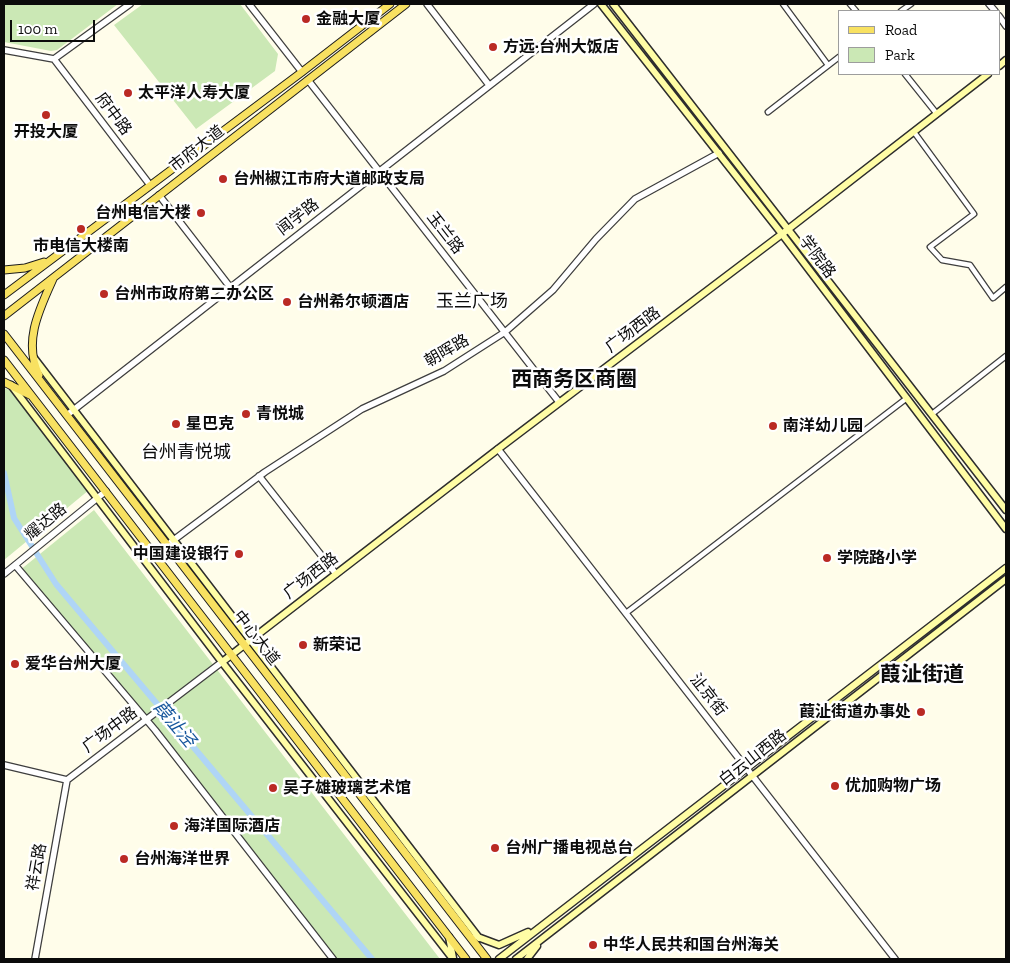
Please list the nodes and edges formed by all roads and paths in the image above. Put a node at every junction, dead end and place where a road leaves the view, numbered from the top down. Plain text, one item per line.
1 (130, 4) edge
2 (249, 4) edge
3 (390, 4) edge
4 (406, 4) edge
5 (427, 4) edge
6 (594, 4) edge
7 (601, 4) edge
8 (613, 4) edge
9 (783, 4) edge
10 (4, 50) edge
11 (838, 58) edge
12 (54, 59) junction
13 (828, 65) junction
14 (302, 72) junction
15 (906, 75) edge
16 (987, 75) edge
17 (308, 80) junction
18 (490, 85) junction
19 (768, 112) dead end
20 (936, 114) junction
21 (914, 132) junction
22 (719, 153) junction
23 (379, 171) junction
24 (150, 185) junction
25 (159, 196) junction
26 (789, 229) junction
27 (782, 234) junction
28 (49, 261) junction
29 (4, 270) edge
30 (54, 277) junction
31 (230, 287) junction
32 (1006, 287) edge
33 (4, 295) edge
34 (4, 316) edge
35 (505, 332) junction
36 (4, 334) edge
37 (32, 355) junction
38 (1006, 356) edge
39 (4, 360) edge
40 (7, 383) edge
41 (45, 387) junction
42 (34, 398) junction
43 (907, 398) junction
44 (560, 402) junction
45 (74, 409) junction
46 (932, 414) junction
47 (67, 415) junction
48 (498, 448) junction
49 (259, 476) junction
50 (106, 491) junction
51 (98, 498) junction
52 (1006, 510) edge
53 (1006, 529) edge
54 (174, 540) junction
55 (167, 545) junction
56 (15, 566) junction
57 (1006, 568) edge
58 (4, 574) edge
59 (336, 574) junction
60 (1006, 579) edge
61 (626, 613) junction
62 (251, 640) junction
63 (244, 645) junction
64 (232, 654) junction
65 (222, 662) junction
66 (149, 718) junction
67 (4, 765) edge
68 (746, 767) junction
69 (753, 776) junction
70 (67, 780) junction
71 (459, 924) junction
72 (543, 925) junction
73 (545, 936) junction
74 (449, 937) junction
75 (479, 938) junction
76 (35, 959) edge
77 (334, 959) edge
78 (453, 959) edge
79 (466, 959) edge
80 (486, 959) edge
81 (499, 959) edge
82 (516, 959) edge
83 (528, 959) edge
84 (895, 959) edge

1 - 12 street
2 - 14 street
3 - 14 main road, 市府大道
4 - 17 main road, 市府大道
5 - 18 street
6 - 18 street, 闻学路
7 - 22 main road, 学院路
8 - 26 main road, 学院路
9 - 13 street
10 - 12 street
11 - 13 street
12 - 24 street, 府中路
13 - 19 street
14 - 24 main road, 市府大道
15 - 20 street
16 - 20 main road, 广场西路
17 - 23 street, 玉兰路
17 - 25 main road, 市府大道
18 - 23 street, 闻学路
20 - 21 main road, 广场西路
21 - 26 main road, 广场西路
21 - 32 street
22 - 27 main road, 学院路
22 - 35 street, 朝晖路
23 - 31 street, 闻学路
23 - 35 street, 玉兰路
24 - 28 main road, 市府大道
25 - 30 main road, 市府大道
25 - 31 street
26 - 27 main road, 广场西路
26 - 46 main road, 学院路
27 - 43 main road, 学院路
27 - 44 main road, 广场西路
28 - 29 main road
28 - 33 main road, 市府大道
30 - 34 main road, 市府大道
30 - 37 main road
31 - 45 street, 闻学路
35 - 44 street, 玉兰路
35 - 49 street, 朝晖路
36 - 41 main road, 中心大道
37 - 41 main road
37 - 45 main road
38 - 46 street
39 - 42 main road, 中心大道
40 - 42 main road
40 - 51 main road
41 - 47 main road, 中心大道
42 - 50 main road, 中心大道
43 - 53 main road, 学院路
43 - 61 street
44 - 48 main road, 广场西路
45 - 47 street, 闻学路
45 - 54 main road
46 - 52 main road, 学院路
47 - 55 main road, 中心大道
48 - 59 main road, 广场西路
48 - 61 street, 沚京街
49 - 54 street, 朝晖路
49 - 59 street
50 - 51 street, 耀达路
50 - 64 main road, 中心大道
51 - 56 street, 耀达路
51 - 65 main road
54 - 55 street, 朝晖路
54 - 62 main road
55 - 63 main road, 中心大道
56 - 58 street, 耀达路
56 - 66 street
57 - 68 main road, 白云山西路
59 - 62 main road, 广场西路
60 - 69 main road, 白云山西路
61 - 68 street, 沚京街
62 - 63 main road, 广场西路
62 - 75 main road
63 - 64 main road, 广场西路
63 - 71 main road, 中心大道
64 - 65 main road, 广场西路
64 - 74 main road, 中心大道
65 - 66 street, 广场中路
65 - 78 main road
66 - 70 street, 广场中路
66 - 77 street
67 - 70 street
68 - 69 street, 沚京街
68 - 72 main road, 白云山西路
69 - 73 main road, 白云山西路
69 - 84 street, 沚京街
70 - 76 street, 祥云路
71 - 75 main road, 白云山西路
71 - 80 main road, 中心大道
72 - 75 main road, 白云山西路
72 - 81 main road, 白云山西路
73 - 82 main road, 白云山西路
73 - 83 main road
74 - 78 main road, 中心大道
74 - 79 main road, 中心大道

